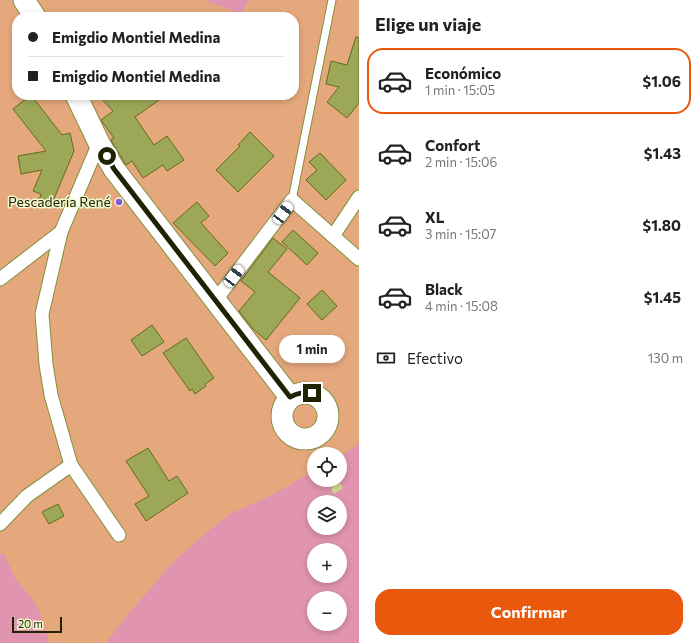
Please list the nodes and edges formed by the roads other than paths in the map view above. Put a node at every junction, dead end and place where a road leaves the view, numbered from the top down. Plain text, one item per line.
1 (24, 0) edge
2 (332, 0) edge
3 (32, 12) edge
4 (78, 100) edge
5 (99, 143) junction
6 (359, 197) edge
7 (292, 200) junction
8 (61, 232) junction
9 (333, 236) junction
10 (359, 259) edge
11 (0, 279) edge
12 (215, 301) junction
13 (290, 397) dead end
14 (71, 465) junction
15 (0, 524) edge
16 (119, 535) dead end

1 - 3 main road
2 - 7 lane
4 - 5 main road
5 - 8 street
5 - 12 main road
6 - 9 street
7 - 9 street
7 - 12 street
8 - 11 street
8 - 14 street
9 - 10 street
12 - 13 main road
14 - 15 street
14 - 16 street

